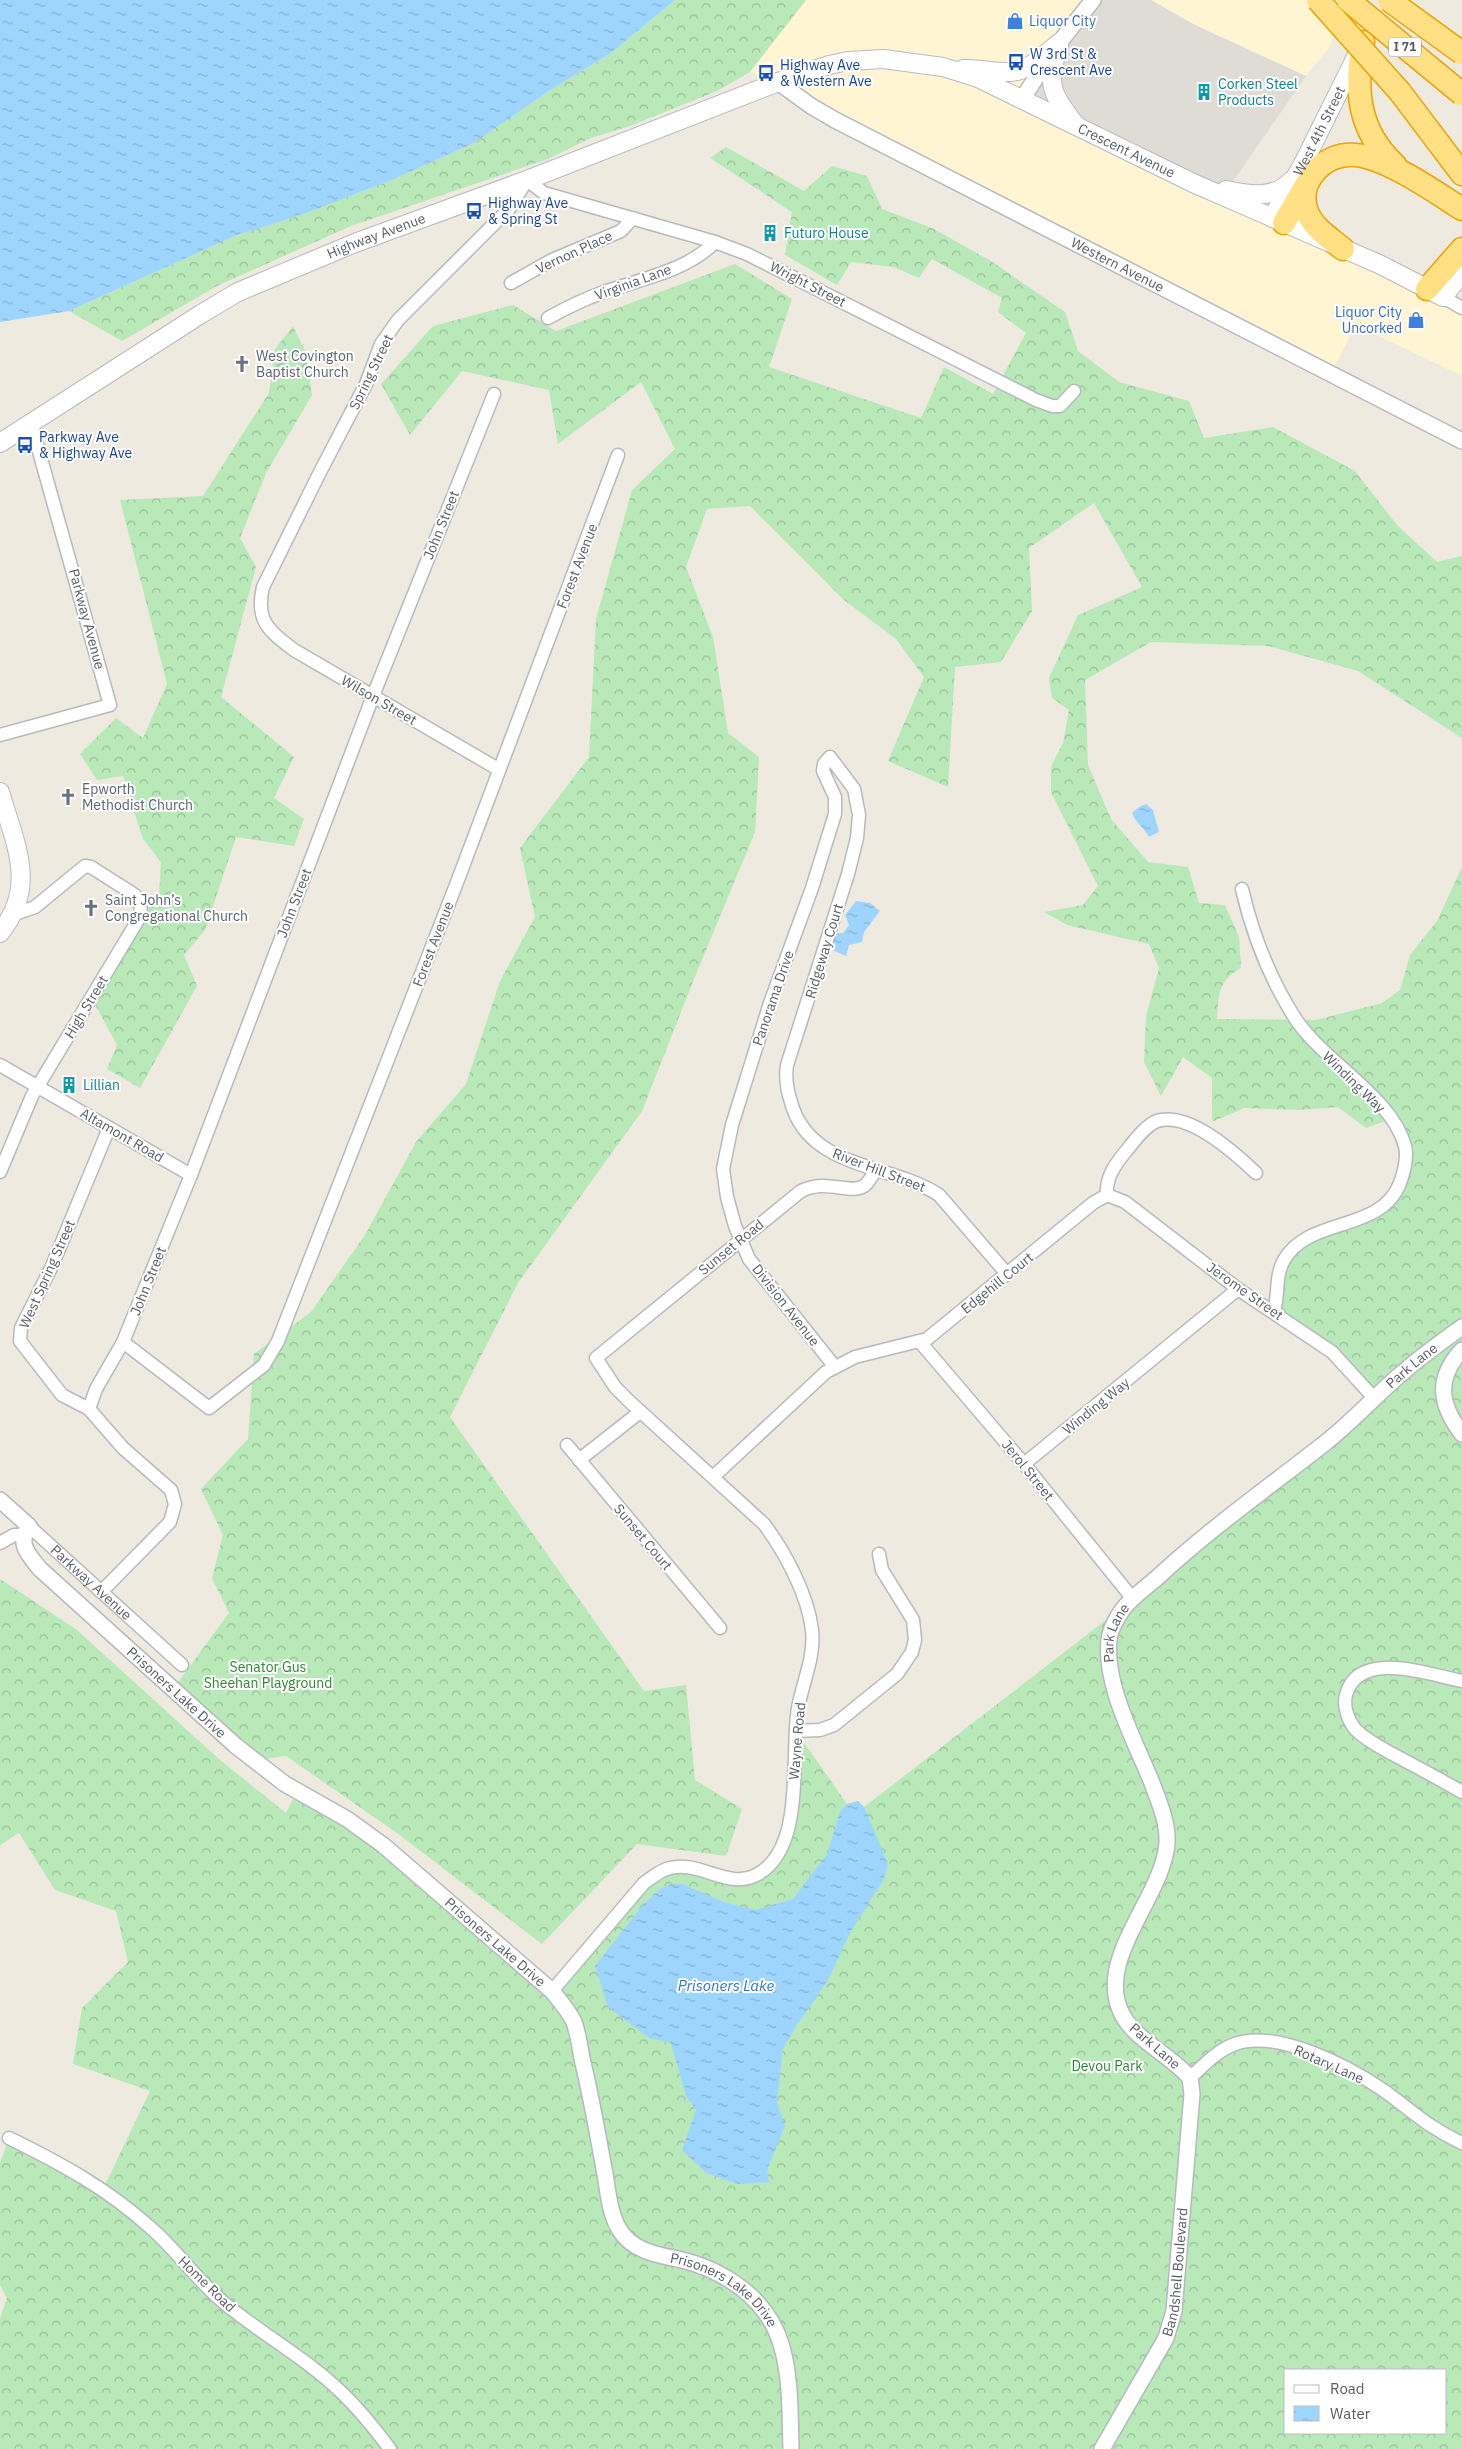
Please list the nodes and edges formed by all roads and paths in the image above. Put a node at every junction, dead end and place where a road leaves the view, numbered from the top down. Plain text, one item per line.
1 (1094, 0) edge
2 (1318, 0) edge
3 (1348, 0) edge
4 (1389, 0) edge
5 (1363, 42) joint
6 (1059, 43) junction
7 (1462, 53) edge
8 (955, 70) junction
9 (778, 82) junction
10 (1400, 92) junction
11 (1462, 94) edge
12 (1022, 99) junction
13 (1077, 127) junction
14 (1462, 154) edge
15 (1462, 174) edge
16 (1303, 177) junction
17 (1408, 177) junction
18 (527, 180) junction
19 (1194, 183) junction
20 (1462, 209) edge
21 (633, 218) junction
22 (1278, 221) junction
23 (715, 242) junction
24 (1343, 249) junction
25 (1462, 249) edge
26 (1462, 273) edge
27 (511, 283) dead end
28 (1435, 293) junction
29 (1462, 308) edge
30 (548, 318) dead end
31 (1074, 391) dead end
32 (494, 394) dead end
33 (31, 423) junction
34 (1462, 441) edge
35 (0, 443) edge
36 (618, 455) dead end
37 (266, 625) joint
38 (373, 696) junction
39 (0, 735) edge
40 (827, 761) joint
41 (498, 769) junction
42 (0, 792) edge
43 (4, 822) edge
44 (1242, 889) dead end
45 (12, 915) junction
46 (0, 933) edge
47 (0, 1065) edge
48 (38, 1087) junction
49 (793, 1111) joint
50 (109, 1128) junction
51 (876, 1170) junction
52 (0, 1172) edge
53 (1256, 1173) dead end
54 (191, 1175) junction
55 (1107, 1195) junction
56 (740, 1240) junction
57 (1007, 1274) junction
58 (1238, 1289) junction
59 (1274, 1311) junction
60 (1462, 1327) edge
61 (123, 1342) junction
62 (920, 1342) junction
63 (1462, 1350) edge
64 (596, 1358) joint
65 (835, 1367) junction
66 (1374, 1398) junction
67 (89, 1410) junction
68 (640, 1412) junction
69 (1462, 1434) edge
70 (567, 1445) dead end
71 (579, 1460) junction
72 (1024, 1464) junction
73 (714, 1476) junction
74 (0, 1500) edge
75 (26, 1531) junction
76 (0, 1543) edge
77 (879, 1554) dead end
78 (101, 1592) junction
79 (1132, 1599) junction
80 (720, 1628) dead end
81 (182, 1664) dead end
82 (1462, 1682) edge
83 (796, 1730) junction
84 (1462, 1792) edge
85 (552, 1992) junction
86 (1190, 2078) junction
87 (9, 2138) dead end
88 (1462, 2142) edge
89 (390, 2449) edge
90 (791, 2449) edge
91 (1102, 2449) edge

1 - 6 street
2 - 10 highway, bridge
3 - 11 highway, I 71, bridge
4 - 7 highway, I 71, bridge
5 - 16 main road, West 4th Street
5 - 17 highway
6 - 8 main road
6 - 12 street
6 - 13 main road
8 - 9 main road, Crescent Avenue
8 - 12 main road, Crescent Avenue
9 - 18 main road, Highway Avenue
9 - 34 street, Western Avenue
10 - 14 highway
10 - 15 highway
12 - 13 main road, Crescent Avenue
13 - 19 main road, Crescent Avenue
16 - 17 highway
16 - 19 main road
16 - 22 highway
16 - 24 highway
17 - 20 highway
18 - 21 street, Wright Street
18 - 33 main road, Highway Avenue
18 - 37 street, Spring Street
19 - 22 main road, Crescent Avenue
21 - 23 street, Wright Street
21 - 27 street, Vernon Place
22 - 24 main road, Crescent Avenue
23 - 30 street, Virginia Lane
23 - 31 street, Wright Street
24 - 28 main road, Crescent Avenue
25 - 28 highway
26 - 28 main road
28 - 29 street, Crescent Avenue
32 - 38 street, John Street
33 - 35 main road, Highway Avenue
33 - 39 street, Parkway Avenue
36 - 41 street, Forest Avenue
37 - 38 street, Wilson Street
38 - 41 street, Wilson Street
38 - 54 street, John Street
40 - 49 street, Ridgeway Court
40 - 56 street, Panorama Drive
41 - 61 street, Forest Avenue
42 - 43 main road
43 - 45 main road
44 - 59 street, Winding Way
45 - 46 main road
45 - 48 street, High Street
47 - 48 street, Altamont Road
48 - 50 street, Altamont Road
48 - 52 street, High Street
49 - 51 street, River Hill Street
50 - 54 street, Altamont Road
50 - 67 street, West Spring Street
51 - 56 street, Sunset Road
51 - 57 street, River Hill Street
53 - 55 street
54 - 61 street, John Street
55 - 57 street, Edgehill Court
55 - 58 street, Jerome Street
56 - 64 street, Sunset Road
56 - 65 street, Division Avenue
57 - 62 street, Edgehill Court
58 - 59 street, Jerome Street
58 - 72 street, Winding Way
59 - 66 street, Jerome Street
60 - 66 street, Park Lane
61 - 67 street, John Street
62 - 65 street, Edgehill Court
62 - 72 street, Jerol Street
63 - 69 street
64 - 68 street, Wayne Road
65 - 73 street, Edgehill Court
66 - 79 street, Park Lane
67 - 78 street, West Spring Street
68 - 71 street
68 - 73 street, Wayne Road
70 - 71 street, Sunset Court
71 - 80 street, Sunset Court
72 - 79 street, Jerol Street
73 - 83 street, Wayne Road
74 - 75 street, Parkway Avenue
75 - 76 street
75 - 78 street, Parkway Avenue
75 - 85 street, Prisoners Lake Drive
77 - 83 street
78 - 81 street, Parkway Avenue
79 - 86 street, Park Lane
82 - 84 street
83 - 85 street, Wayne Road
85 - 90 street, Prisoners Lake Drive
86 - 88 street, Rotary Lane
86 - 91 street, Bandshell Boulevard
87 - 89 street, Home Road

